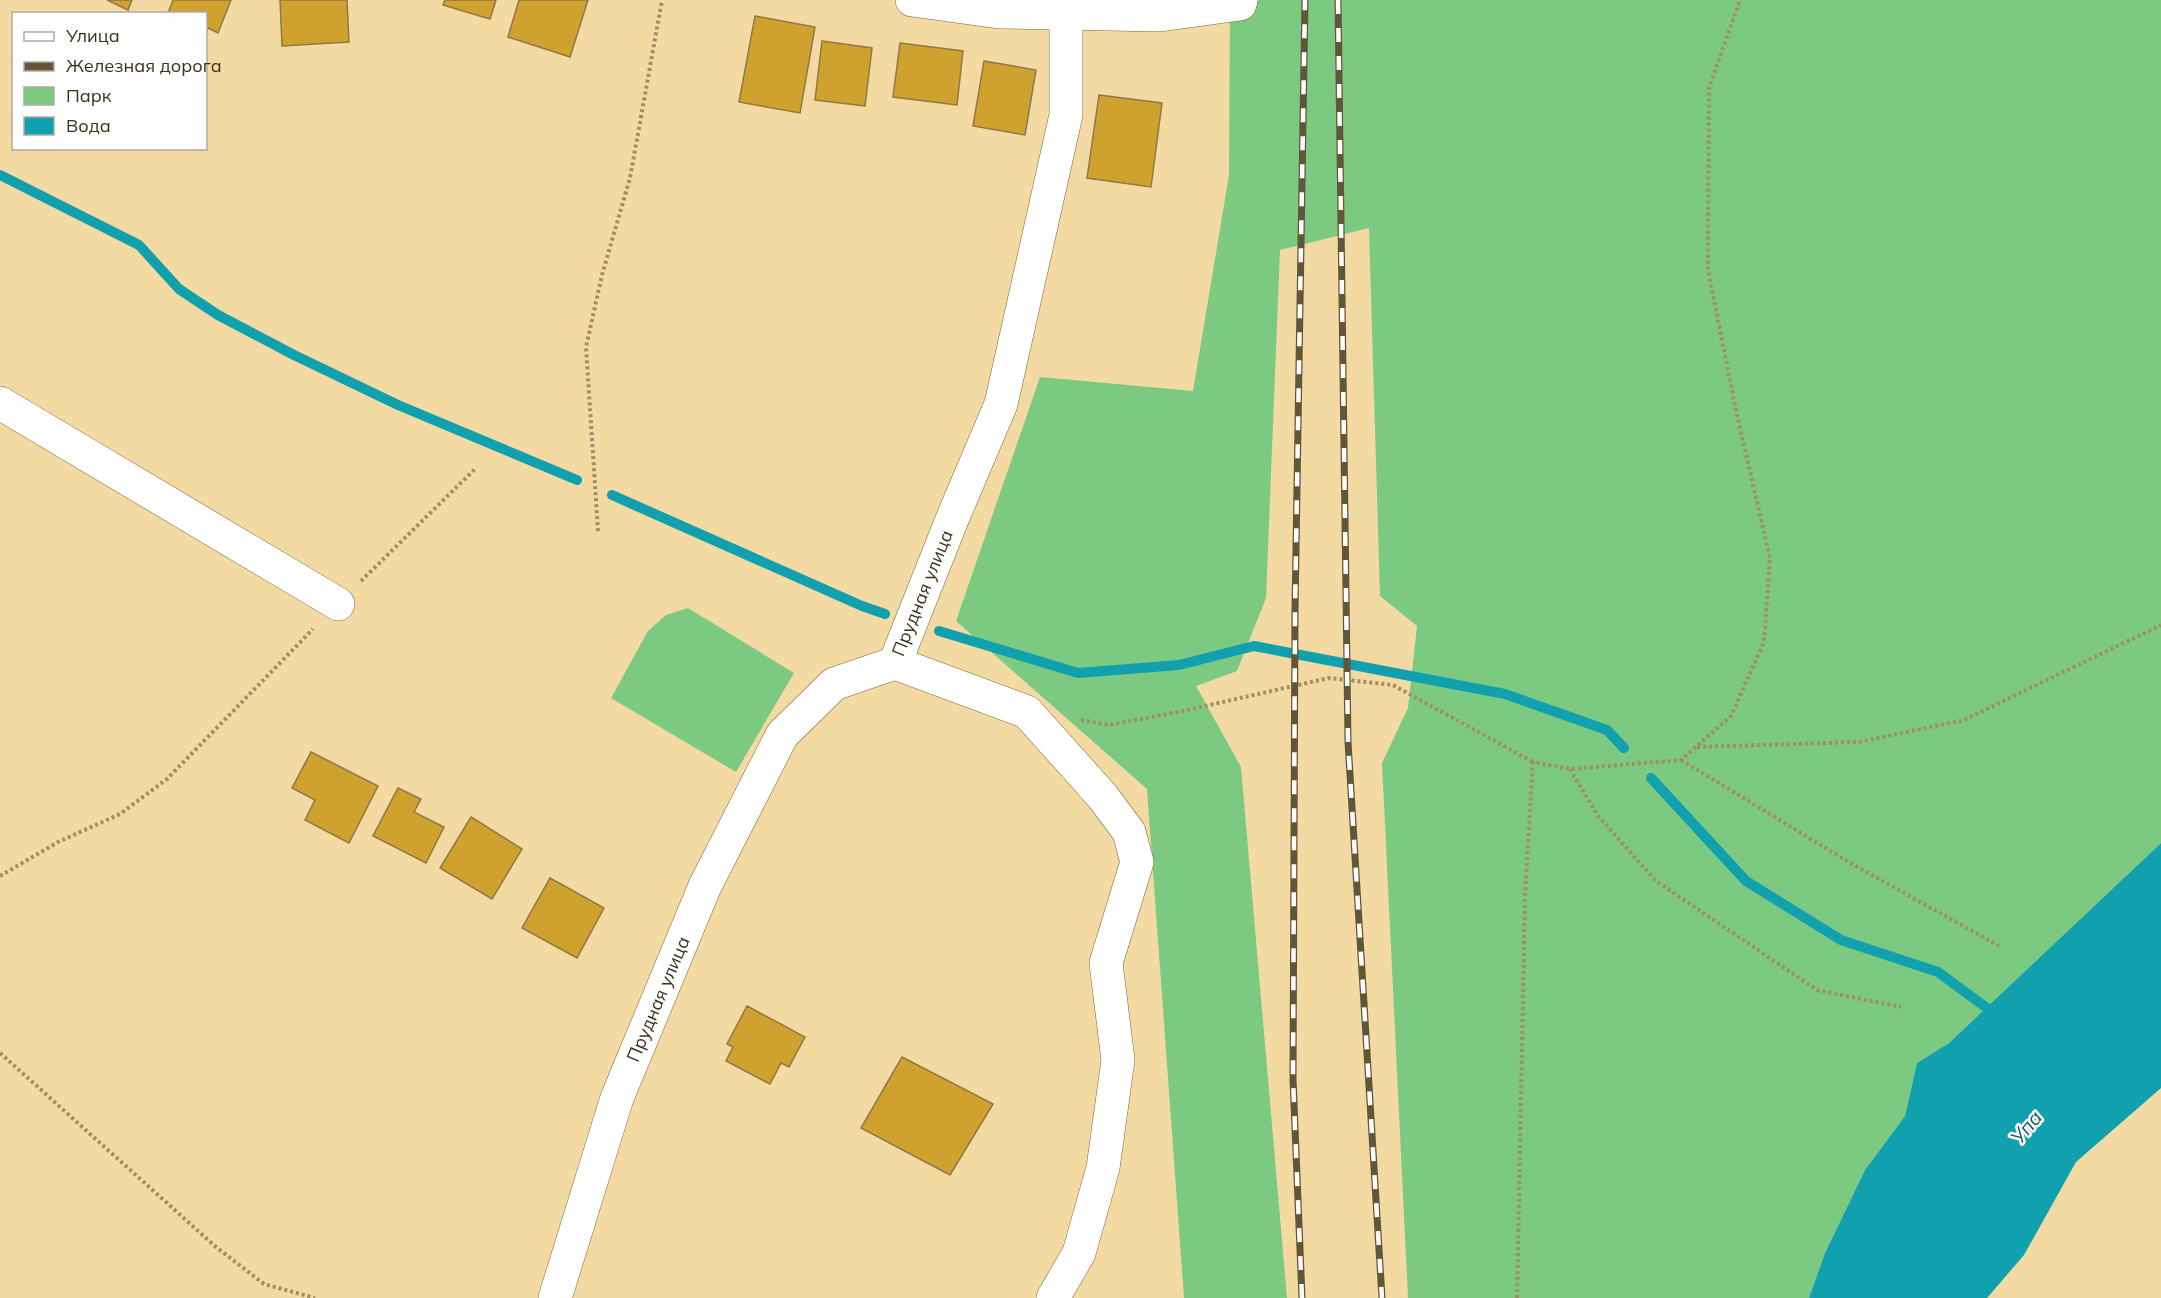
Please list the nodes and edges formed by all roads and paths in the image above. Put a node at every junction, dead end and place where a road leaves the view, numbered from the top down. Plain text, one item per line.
1 (662, 0) edge
2 (912, 0) edge
3 (1740, 0) edge
4 (1241, 2) edge
5 (1066, 12) junction
6 (0, 403) edge
7 (476, 468) dead end
8 (598, 531) dead end
9 (338, 604) junction
10 (2161, 625) edge
11 (895, 663) junction
12 (1027, 712) junction
13 (1696, 747) junction
14 (1682, 760) junction
15 (1533, 762) junction
16 (1570, 769) junction
17 (0, 876) edge
18 (1999, 946) dead end
19 (1901, 1007) dead end
20 (0, 1053) edge
21 (315, 1298) edge
22 (555, 1298) edge
23 (1053, 1298) edge
24 (1518, 1298) edge

1 - 8 path
2 - 5 street
3 - 13 path
4 - 5 street
5 - 11 street, Прудная улица
6 - 9 street
7 - 9 path
9 - 17 path
10 - 13 path
11 - 12 street
11 - 22 street, Прудная улица
12 - 15 path
12 - 23 street
13 - 14 path
14 - 16 path
14 - 18 path
15 - 16 path
15 - 24 path
16 - 19 path
20 - 21 path

